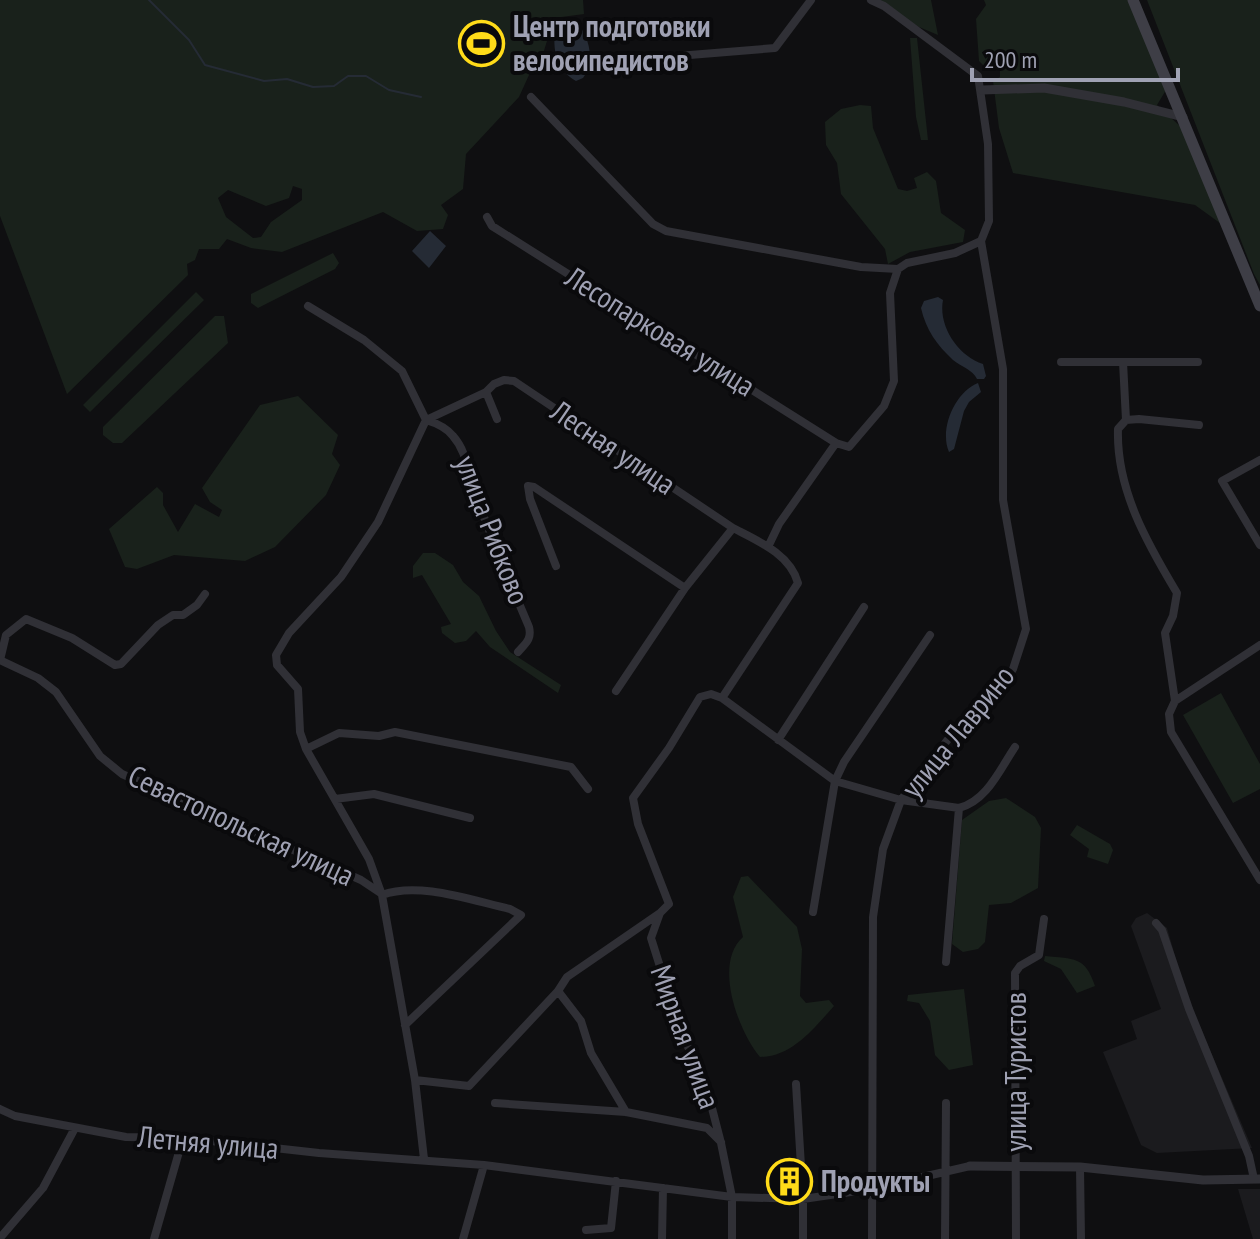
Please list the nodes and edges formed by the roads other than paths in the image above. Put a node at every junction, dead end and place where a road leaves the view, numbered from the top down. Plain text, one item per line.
1 (811, 0) edge
2 (871, 0) edge
3 (1133, 0) edge
4 (597, 70) dead end
5 (982, 90) junction
6 (531, 97) dead end
7 (1183, 117) junction
8 (487, 217) dead end
9 (981, 241) junction
10 (898, 269) junction
11 (308, 306) dead end
12 (1260, 306) edge
13 (1061, 362) dead end
14 (1123, 362) junction
15 (1198, 362) dead end
16 (486, 392) junction
17 (497, 419) dead end
18 (426, 420) junction
19 (1126, 420) junction
20 (1199, 425) dead end
21 (836, 443) junction
22 (1260, 460) edge
23 (733, 528) junction
24 (1260, 545) edge
25 (768, 547) junction
26 (556, 566) dead end
27 (685, 588) junction
28 (205, 594) dead end
29 (864, 607) dead end
30 (930, 635) dead end
31 (1260, 645) edge
32 (518, 652) dead end
33 (0, 660) edge
34 (616, 691) dead end
35 (722, 698) junction
36 (1174, 699) junction
37 (778, 740) junction
38 (1015, 747) dead end
39 (306, 749) junction
40 (835, 781) junction
41 (588, 789) dead end
42 (335, 799) junction
43 (901, 800) junction
44 (959, 808) junction
45 (470, 818) dead end
46 (1260, 880) edge
47 (382, 895) junction
48 (813, 912) dead end
49 (660, 913) junction
50 (1044, 919) dead end
51 (1156, 923) dead end
52 (946, 962) dead end
53 (558, 991) junction
54 (405, 1025) junction
55 (415, 1080) junction
56 (796, 1084) dead end
57 (495, 1103) dead end
58 (946, 1103) dead end
59 (0, 1109) edge
60 (626, 1112) junction
61 (75, 1128) junction
62 (183, 1138) junction
63 (721, 1143) junction
64 (422, 1159) junction
65 (484, 1165) junction
66 (970, 1166) joint
67 (1017, 1166) junction
68 (1080, 1167) junction
69 (944, 1171) junction
70 (1257, 1179) edge
71 (616, 1181) junction
72 (663, 1188) junction
73 (871, 1189) junction
74 (732, 1197) junction
75 (803, 1199) junction
76 (586, 1230) dead end
77 (0, 1238) edge
78 (154, 1239) edge
79 (463, 1239) edge
80 (662, 1239) edge
81 (732, 1239) edge
82 (803, 1239) edge
83 (872, 1239) edge
84 (945, 1239) edge
85 (1016, 1239) edge
86 (1081, 1239) edge

1 - 4 street
2 - 5 street
3 - 7 main road
5 - 7 street
5 - 9 street
6 - 10 street
7 - 12 main road
8 - 21 street, Лесопарковая улица
9 - 10 street
9 - 43 street, улица Лаврино
10 - 21 street
11 - 18 street, улица Рибково
13 - 14 street
14 - 15 street
14 - 19 street
16 - 17 street
16 - 18 street, Лесная улица
16 - 23 street, Лесная улица
18 - 32 street, улица Рибково
18 - 39 street, улица Рибково
19 - 20 street
19 - 36 street
21 - 25 street
22 - 24 street
23 - 25 street, Лесная улица
23 - 27 street
25 - 35 street, Лесная улица
26 - 27 street
27 - 34 street
28 - 33 street
29 - 37 street
30 - 40 street
31 - 36 street
33 - 47 street, Севастопольская улица
35 - 37 street
35 - 49 street, Мирная улица
36 - 46 street
37 - 40 street
38 - 44 street
39 - 41 street
39 - 42 street
40 - 43 street
40 - 48 street
42 - 45 street
42 - 47 street
43 - 44 street
43 - 73 street, улица Лаврино
44 - 52 street
47 - 54 street
47 - 54 street
49 - 53 street
49 - 63 street, Мирная улица
50 - 67 street, улица Туристов
51 - 70 street
53 - 55 street
53 - 60 street
54 - 55 street
55 - 64 street
56 - 75 street
57 - 60 street
58 - 69 street
59 - 61 street, Летняя улица
60 - 63 street
61 - 62 street, Летняя улица
61 - 77 street
62 - 64 street, Летняя улица
62 - 78 street
63 - 74 street, Мирная улица
64 - 65 street, Летняя улица
65 - 71 street, Летняя улица
65 - 79 street
66 - 67 street
66 - 69 street, Летняя улица
67 - 68 street
67 - 85 street, улица Туристов
68 - 70 street
68 - 86 street
69 - 73 street, Летняя улица
69 - 84 street
71 - 72 street, Летняя улица
71 - 76 street
72 - 74 street, Летняя улица
72 - 80 street
73 - 75 street, Летняя улица
73 - 83 street, улица Лаврино
74 - 75 street, Летняя улица
74 - 81 street, Мирная улица
75 - 82 street

